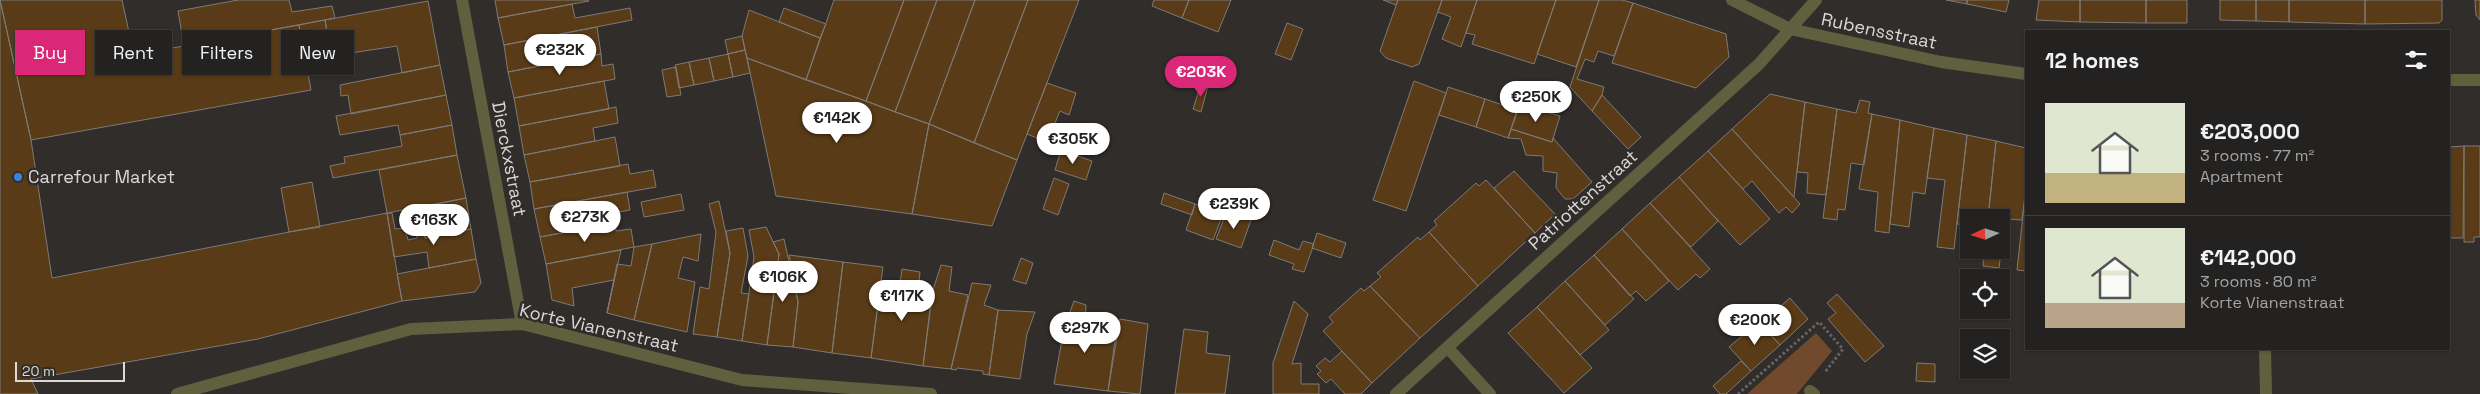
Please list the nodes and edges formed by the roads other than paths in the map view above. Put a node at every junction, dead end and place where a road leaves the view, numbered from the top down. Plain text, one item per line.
1 (462, 0) edge
2 (1732, 0) edge
3 (1816, 0) edge
4 (1790, 29) junction
5 (2025, 74) edge
6 (2450, 80) edge
7 (2480, 80) edge
8 (522, 324) junction
9 (1448, 348) junction
10 (2266, 350) edge
11 (192, 392) edge
12 (177, 394) edge
13 (931, 394) edge
14 (1396, 394) edge
15 (1490, 394) edge
16 (2266, 394) edge

1 - 8 street, Dierckxstraat
2 - 4 street, Rubensstraat
3 - 4 street, Patriottenstraat
4 - 5 street, Rubensstraat
4 - 9 street, Patriottenstraat
6 - 7 street
8 - 11 street, Korte Vianenstraat
8 - 13 street, Korte Vianenstraat
9 - 14 street, Patriottenstraat
9 - 15 street
10 - 16 street
11 - 12 street, Korte Vianenstraat

